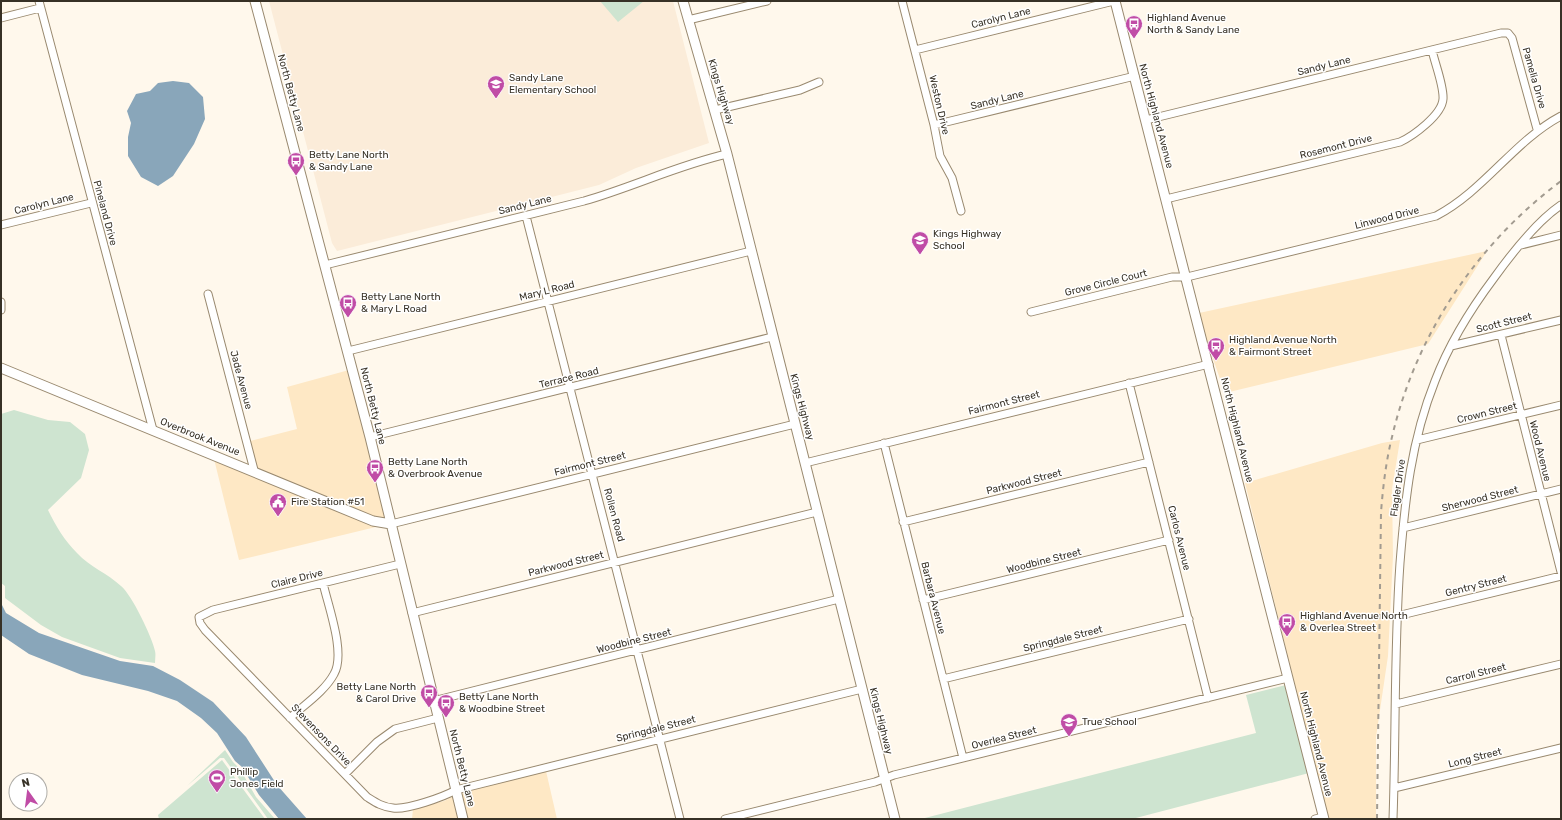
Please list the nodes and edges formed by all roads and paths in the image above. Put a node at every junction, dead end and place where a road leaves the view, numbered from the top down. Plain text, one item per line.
1 (255, 1) edge
2 (683, 1) edge
3 (767, 1) edge
4 (902, 1) edge
5 (1115, 1) edge
6 (40, 4) edge
7 (1, 18) edge
8 (688, 20) junction
9 (1508, 33) joint
10 (915, 50) junction
11 (1432, 50) junction
12 (1134, 76) junction
13 (819, 82) dead end
14 (716, 110) junction
15 (1561, 116) edge
16 (1146, 120) junction
17 (934, 125) junction
18 (1538, 130) junction
19 (728, 154) junction
20 (1166, 199) junction
21 (91, 203) junction
22 (1561, 205) edge
23 (961, 211) dead end
24 (526, 216) junction
25 (1, 225) edge
26 (1561, 235) edge
27 (1521, 245) junction
28 (751, 251) junction
29 (325, 265) junction
30 (1187, 277) junction
31 (208, 294) dead end
32 (548, 301) junction
33 (1, 302) edge
34 (1, 310) edge
35 (1031, 312) dead end
36 (1561, 320) edge
37 (1501, 335) junction
38 (772, 337) junction
39 (1452, 346) junction
40 (348, 351) junction
41 (1209, 364) junction
42 (1, 368) edge
43 (1129, 383) junction
44 (570, 388) junction
45 (1561, 405) edge
46 (1520, 415) junction
47 (795, 424) junction
48 (153, 430) junction
49 (370, 438) junction
50 (1417, 440) junction
51 (884, 443) junction
52 (1149, 462) junction
53 (805, 463) junction
54 (254, 470) junction
55 (593, 473) junction
56 (1561, 489) edge
57 (1541, 494) junction
58 (817, 512) junction
59 (903, 522) junction
60 (391, 524) junction
61 (1403, 528) junction
62 (1169, 540) junction
63 (616, 562) junction
64 (400, 564) junction
65 (1561, 572) edge
66 (1561, 576) edge
67 (323, 583) junction
68 (839, 599) junction
69 (923, 600) junction
70 (412, 613) junction
71 (1396, 616) junction
72 (199, 617) joint
73 (1189, 619) junction
74 (637, 650) junction
75 (1561, 664) edge
76 (1288, 678) junction
77 (943, 679) junction
78 (862, 689) junction
79 (1208, 698) junction
80 (434, 701) junction
81 (1396, 704) junction
82 (290, 718) junction
83 (438, 718) junction
84 (660, 738) junction
85 (1561, 748) edge
86 (963, 758) junction
87 (345, 774) junction
88 (885, 778) junction
89 (1394, 788) junction
90 (456, 790) junction
91 (1321, 818) edge
92 (463, 819) edge
93 (680, 819) edge
94 (724, 819) edge
95 (895, 819) edge
96 (1393, 819) edge

1 - 29 street, North Betty Lane
2 - 8 street, Kings Highway
3 - 8 street
4 - 10 street, Weston Drive
5 - 10 street, Carolyn Lane
5 - 12 street, North Highland Avenue
6 - 7 street
6 - 21 street, Pineland Drive
8 - 14 street, Kings Highway
9 - 11 street, Sandy Lane
9 - 18 street, Pamelia Drive
10 - 17 street, Weston Drive
11 - 16 street, Sandy Lane
11 - 20 street, Rosemont Drive
12 - 16 street, North Highland Avenue
12 - 17 street, Sandy Lane
13 - 14 street
14 - 19 street, Kings Highway
15 - 18 street, Linwood Drive
16 - 20 street, North Highland Avenue
17 - 23 street, Weston Drive
18 - 30 street, Linwood Drive
19 - 24 street, Sandy Lane
19 - 28 street, Kings Highway
20 - 30 street, North Highland Avenue
21 - 25 street, Carolyn Lane
21 - 48 street, Pineland Drive
22 - 27 street, Flagler Drive
24 - 29 street, Sandy Lane
24 - 32 street, Rollen Road
26 - 27 street
27 - 39 street, Flagler Drive
28 - 32 street, Mary L Road
28 - 38 street, Kings Highway
29 - 40 street, North Betty Lane
30 - 35 street, Grove Circle Court
30 - 41 street, North Highland Avenue
31 - 54 street, Jade Avenue
32 - 40 street, Mary L Road
32 - 44 street, Rollen Road
33 - 34 street
36 - 37 street, Scott Street
37 - 39 street, Scott Street
37 - 46 street, Wood Avenue
38 - 44 street, Terrace Road
38 - 47 street, Kings Highway
39 - 50 street, Flagler Drive
40 - 49 street, North Betty Lane
41 - 43 street, Fairmont Street
41 - 76 street, North Highland Avenue
42 - 48 street, Overbrook Avenue
43 - 51 street, Fairmont Street
43 - 52 street, Carlos Avenue
44 - 49 street, Terrace Road
44 - 55 street, Rollen Road
45 - 46 street, Crown Street
46 - 50 street, Crown Street
46 - 57 street, Wood Avenue
47 - 53 street, Kings Highway
47 - 55 street, Fairmont Street
48 - 54 street, Overbrook Avenue
49 - 60 street, North Betty Lane
50 - 61 street, Flagler Drive
51 - 53 street, Fairmont Street
51 - 59 street, Barbara Avenue
52 - 59 street, Parkwood Street
52 - 62 street, Carlos Avenue
53 - 58 street, Kings Highway
54 - 60 street, Overbrook Avenue
55 - 60 street, Fairmont Street
55 - 63 street, Rollen Road
56 - 57 street, Sherwood Street
57 - 61 street, Sherwood Street
57 - 65 street, Wood Avenue
58 - 63 street, Parkwood Street
58 - 68 street, Kings Highway
59 - 69 street, Barbara Avenue
60 - 64 street, North Betty Lane
61 - 71 street, Flagler Drive
62 - 69 street, Woodbine Street
62 - 73 street, Carlos Avenue
63 - 70 street, Parkwood Street
63 - 74 street, Rollen Road
64 - 67 street, Claire Drive
64 - 70 street, North Betty Lane
66 - 71 street, Gentry Street
67 - 72 street, Claire Drive
67 - 82 street
68 - 74 street, Woodbine Street
68 - 78 street, Kings Highway
69 - 77 street, Barbara Avenue
70 - 80 street, North Betty Lane
71 - 81 street, Flagler Drive
72 - 82 street, Stevensons Drive
73 - 77 street, Springdale Street
73 - 79 street, Carlos Avenue
74 - 80 street, Woodbine Street
74 - 84 street, Rollen Road
75 - 81 street, Carroll Street
76 - 79 street, Overlea Street
76 - 91 street, North Highland Avenue
77 - 86 street, Barbara Avenue
78 - 84 street, Springdale Street
78 - 88 street, Kings Highway
79 - 86 street, Overlea Street
80 - 83 street, North Betty Lane
81 - 89 street, Flagler Drive
82 - 87 street, Stevensons Drive
83 - 87 street
83 - 90 street, North Betty Lane
84 - 90 street, Springdale Street
84 - 93 street, Rollen Road
85 - 89 street, Long Street
86 - 88 street, Overlea Street
87 - 90 street, Stevensons Drive
88 - 94 street, Overlea Street
88 - 95 street, Kings Highway
89 - 96 street, Flagler Drive
90 - 92 street, North Betty Lane

